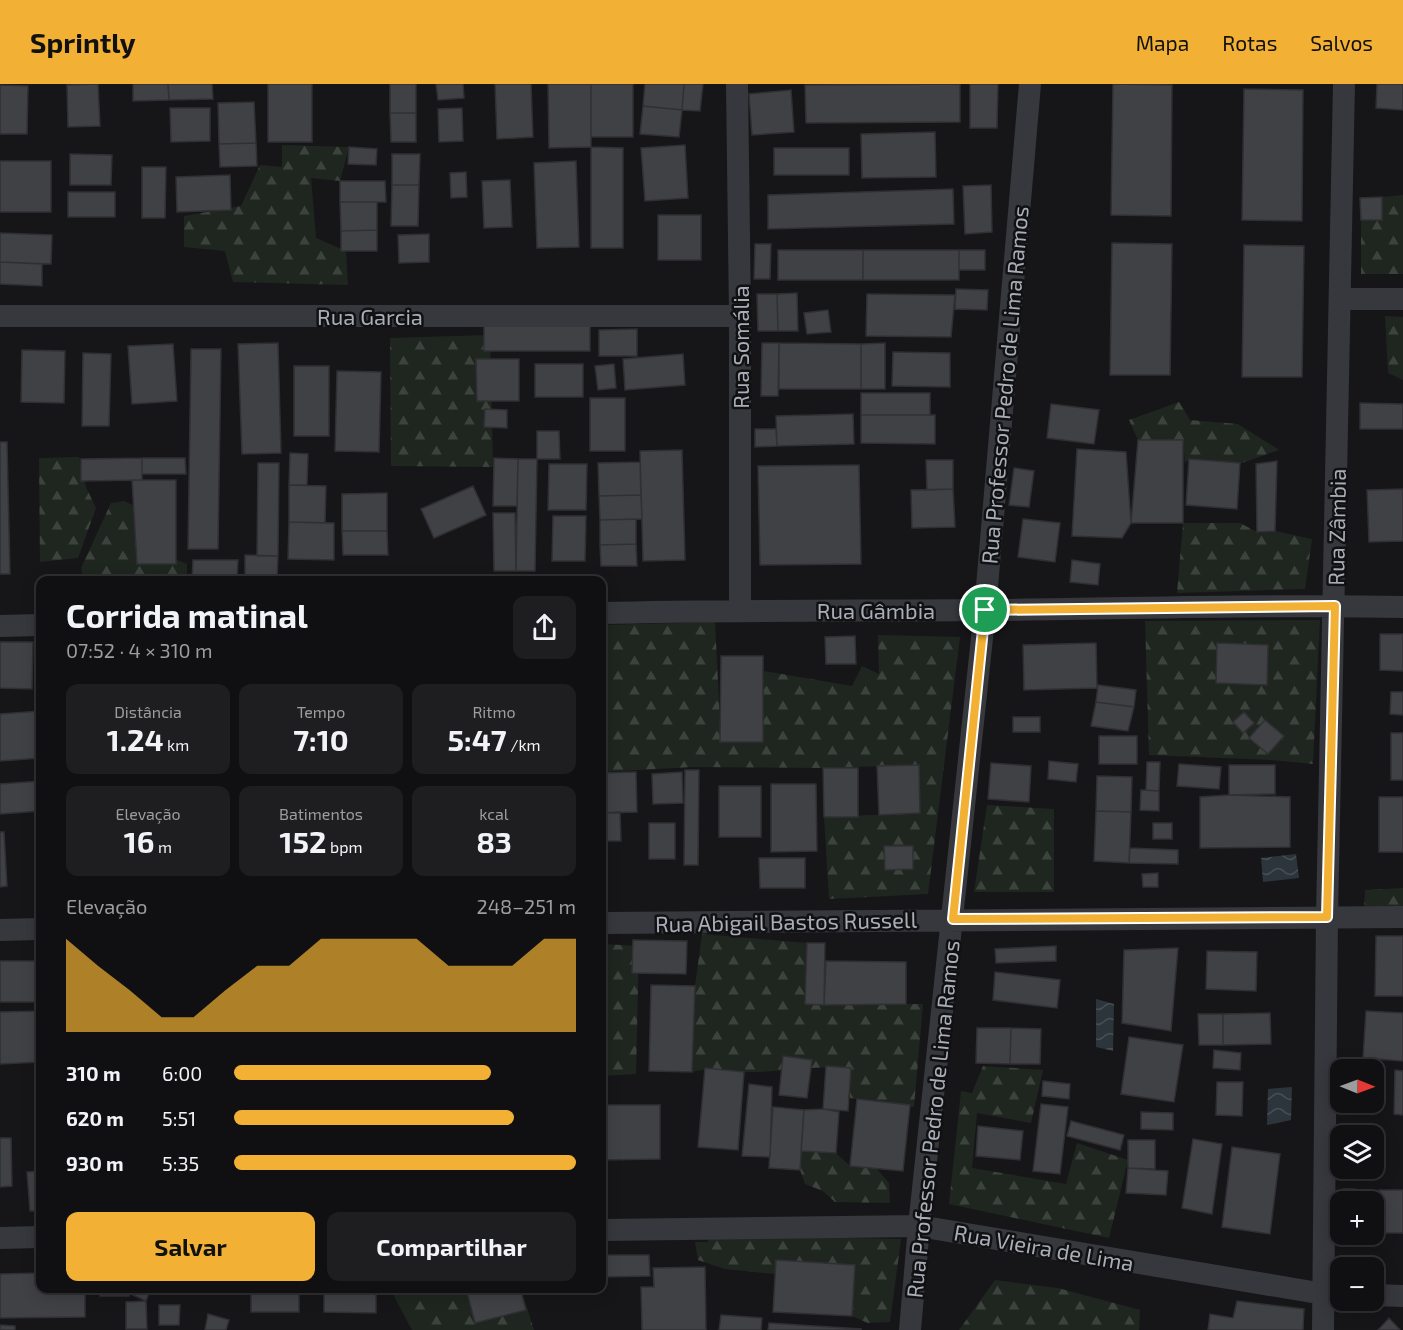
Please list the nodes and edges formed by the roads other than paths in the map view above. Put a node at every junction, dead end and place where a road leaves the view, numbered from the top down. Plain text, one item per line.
1 (737, 84) edge
2 (1030, 84) edge
3 (1344, 84) edge
4 (1341, 299) junction
5 (1403, 299) edge
6 (0, 316) edge
7 (740, 316) junction
8 (1335, 606) junction
9 (1403, 607) edge
10 (740, 609) junction
11 (985, 610) junction
12 (606, 613) edge
13 (36, 625) edge
14 (0, 626) edge
15 (1327, 917) junction
16 (1403, 917) edge
17 (953, 919) junction
18 (606, 923) edge
19 (36, 929) edge
20 (0, 930) edge
21 (919, 1226) junction
22 (606, 1230) edge
23 (0, 1238) edge
24 (36, 1238) edge
25 (1332, 1257) edge
26 (1330, 1294) edge
27 (1384, 1295) edge
28 (1403, 1296) edge
29 (1330, 1305) edge
30 (910, 1330) edge
31 (1323, 1330) edge

1 - 7 street, Rua Somália
2 - 11 street, Rua Professor Pedro de Lima Ramos
3 - 4 street, Rua Zâmbia
4 - 5 street
4 - 8 street, Rua Zâmbia
6 - 7 street, Rua Garcia
7 - 10 street, Rua Somália
8 - 9 street, Rua Gâmbia
8 - 11 street, Rua Gâmbia
8 - 15 street, Rua Zâmbia
10 - 11 street, Rua Gâmbia
10 - 12 street, Rua Gâmbia
11 - 17 street, Rua Professor Pedro de Lima Ramos
13 - 14 street
15 - 16 street, Rua Abigail Bastos Russell
15 - 17 street, Rua Abigail Bastos Russell
15 - 25 street, Rua Zâmbia
17 - 18 street, Rua Abigail Bastos Russell
17 - 21 street, Rua Professor Pedro de Lima Ramos
19 - 20 street
21 - 22 street, Rua Vieira de Lima
21 - 26 street, Rua Vieira de Lima
21 - 30 street, Rua Professor Pedro de Lima Ramos
23 - 24 street
27 - 28 street
29 - 31 street, Rua Zâmbia

